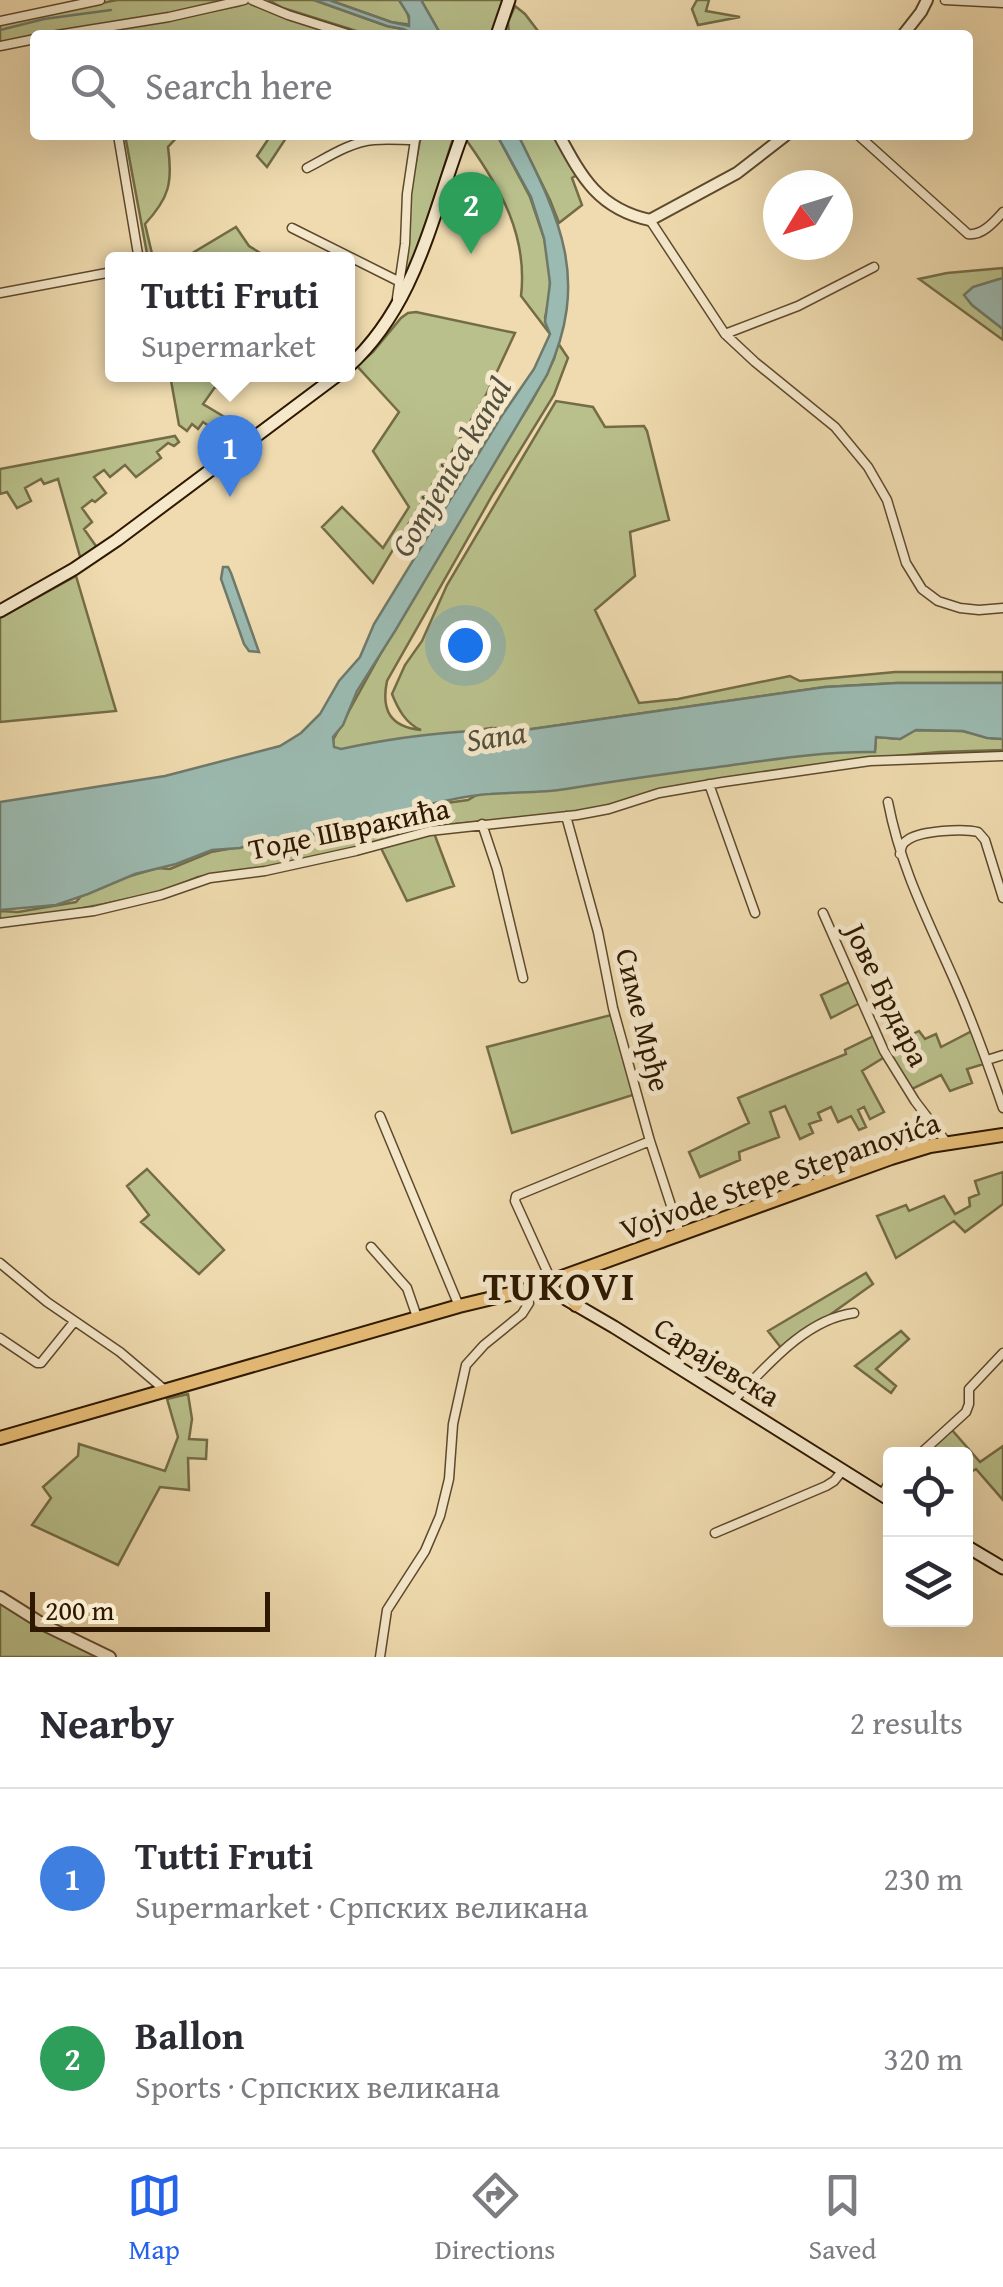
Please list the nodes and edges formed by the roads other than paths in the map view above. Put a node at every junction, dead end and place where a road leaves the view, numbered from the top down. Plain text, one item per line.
1 (100, 0) edge
2 (244, 0) edge
3 (252, 0) edge
4 (509, 0) edge
5 (927, 0) edge
6 (945, 0) edge
7 (1003, 3) edge
8 (504, 16) junction
9 (0, 21) edge
10 (109, 30) edge
11 (335, 30) edge
12 (499, 30) edge
13 (505, 30) edge
14 (907, 30) edge
15 (30, 41) edge
16 (0, 46) edge
17 (119, 140) edge
18 (374, 140) edge
19 (416, 140) edge
20 (458, 140) edge
21 (562, 140) edge
22 (779, 140) edge
23 (864, 140) edge
24 (307, 168) dead end
25 (1003, 212) edge
26 (650, 220) junction
27 (292, 228) dead end
28 (138, 252) edge
29 (340, 252) edge
30 (355, 260) edge
31 (874, 268) dead end
32 (105, 273) edge
33 (398, 281) junction
34 (0, 293) edge
35 (396, 310) junction
36 (726, 334) junction
37 (355, 360) edge
38 (329, 382) edge
39 (1003, 608) edge
40 (0, 611) edge
41 (1003, 756) edge
42 (709, 784) junction
43 (888, 802) dead end
44 (566, 816) junction
45 (482, 824) junction
46 (900, 854) junction
47 (1003, 898) edge
48 (755, 913) dead end
49 (823, 913) dead end
50 (0, 923) edge
51 (523, 978) dead end
52 (1003, 1055) edge
53 (986, 1060) junction
54 (1003, 1108) edge
55 (380, 1116) dead end
56 (1003, 1135) edge
57 (650, 1141) junction
58 (947, 1143) junction
59 (680, 1233) junction
60 (371, 1247) dead end
61 (0, 1262) edge
62 (577, 1271) junction
63 (545, 1282) junction
64 (526, 1290) junction
65 (570, 1302) junction
66 (459, 1306) junction
67 (854, 1313) dead end
68 (418, 1318) junction
69 (74, 1322) junction
70 (0, 1338) edge
71 (1003, 1353) edge
72 (166, 1390) junction
73 (733, 1401) junction
74 (0, 1438) edge
75 (928, 1447) edge
76 (843, 1470) junction
77 (883, 1496) edge
78 (716, 1532) dead end
79 (973, 1550) edge
80 (1003, 1568) edge
81 (0, 1597) edge
82 (110, 1657) edge
83 (380, 1657) edge

1 - 9 street
2 - 10 street
3 - 11 street
4 - 8 main road
5 - 14 street
6 - 7 street
8 - 12 main road
8 - 13 main road
15 - 16 street
17 - 28 street
18 - 24 street
19 - 33 street
20 - 35 main road
21 - 26 street
22 - 26 street
23 - 25 street
26 - 36 street
27 - 29 street
30 - 33 street
31 - 36 street
32 - 34 street
33 - 35 street
35 - 37 main road
36 - 39 street
38 - 40 main road
41 - 42 street, Тоде Швракића
42 - 44 street, Тоде Швракића
42 - 48 street
43 - 46 street
44 - 45 street, Тоде Швракића
44 - 57 street, Симе Мрђе
45 - 50 street, Тоде Швракића
45 - 51 street
46 - 47 street
46 - 53 street
49 - 58 street, Јове Брдара
52 - 53 street
53 - 54 street
55 - 66 street
56 - 58 main road, Vojvode Stepe Stepanovića
57 - 59 street, Симе Мрђе
57 - 63 street
58 - 59 main road, Vojvode Stepe Stepanovića
59 - 62 main road, Vojvode Stepe Stepanovića
60 - 68 street
61 - 69 street
62 - 63 main road, Vojvode Stepe Stepanovića
62 - 65 main road
63 - 64 main road, Vojvode Stepe Stepanovića
63 - 65 main road, Сарајевска
64 - 65 main road
64 - 66 main road, Vojvode Stepe Stepanovića
64 - 83 street
65 - 73 main road, Сарајевска
66 - 68 main road, Vojvode Stepe Stepanovića
67 - 73 street
68 - 72 main road, Vojvode Stepe Stepanovića
69 - 70 street
69 - 72 street
71 - 75 street
72 - 74 main road, Vojvode Stepe Stepanovića
73 - 76 main road, Сарајевска
76 - 77 main road, Сарајевска
76 - 78 street
79 - 80 main road
81 - 82 street

